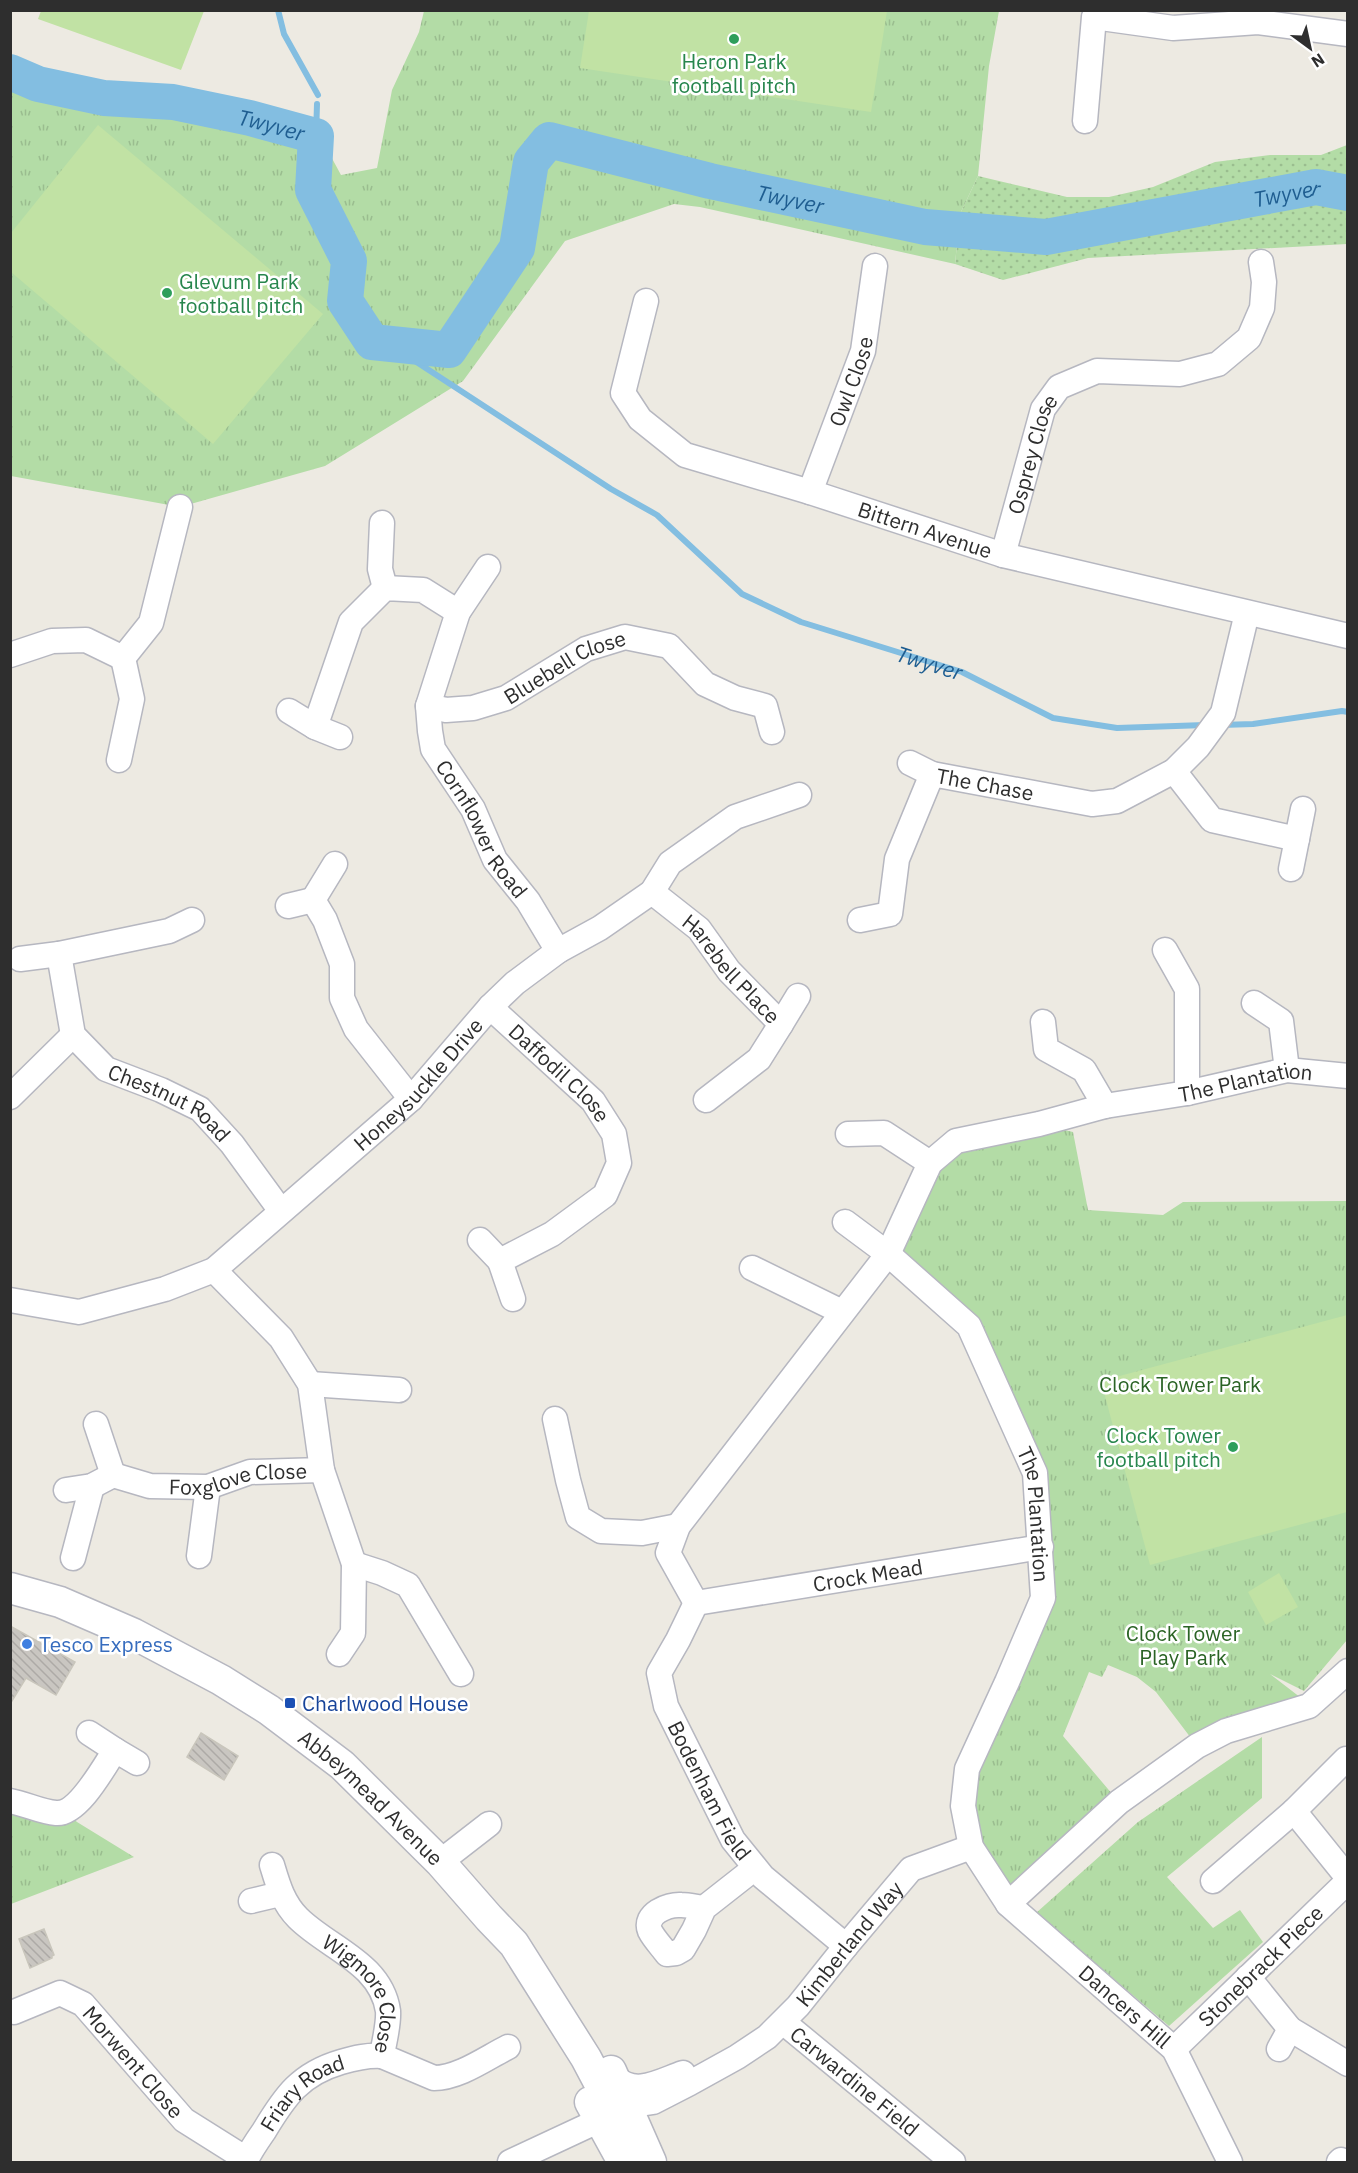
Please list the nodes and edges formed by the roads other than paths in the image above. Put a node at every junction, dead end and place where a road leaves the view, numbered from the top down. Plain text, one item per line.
1 (1094, 14) edge
2 (1347, 34) edge
3 (1085, 121) dead end
4 (1261, 262) dead end
5 (875, 266) dead end
6 (646, 301) dead end
7 (810, 492) junction
8 (180, 507) dead end
9 (382, 523) dead end
10 (1003, 555) junction
11 (488, 567) dead end
12 (385, 588) junction
13 (458, 612) junction
14 (1247, 613) junction
15 (1347, 636) edge
16 (10, 655) edge
17 (123, 658) junction
18 (428, 706) junction
19 (289, 711) dead end
20 (315, 727) junction
21 (772, 732) dead end
22 (340, 737) dead end
23 (119, 760) dead end
24 (910, 763) dead end
25 (1174, 771) junction
26 (932, 774) junction
27 (799, 795) dead end
28 (1303, 809) dead end
29 (1297, 839) junction
30 (335, 864) dead end
31 (1291, 869) dead end
32 (652, 892) junction
33 (313, 900) junction
34 (288, 906) dead end
35 (192, 920) dead end
36 (860, 920) dead end
37 (1165, 950) dead end
38 (558, 951) junction
39 (59, 954) junction
40 (20, 959) dead end
41 (798, 996) dead end
42 (1254, 1003) dead end
43 (490, 1007) junction
44 (1044, 1022) dead end
45 (781, 1024) junction
46 (73, 1035) junction
47 (1287, 1070) junction
48 (1347, 1076) edge
49 (1186, 1093) junction
50 (10, 1097) edge
51 (411, 1099) junction
52 (706, 1100) dead end
53 (1105, 1106) junction
54 (848, 1134) dead end
55 (930, 1163) junction
56 (281, 1211) junction
57 (845, 1222) dead end
58 (480, 1240) dead end
59 (888, 1254) junction
60 (500, 1261) junction
61 (752, 1268) dead end
62 (214, 1270) junction
63 (513, 1299) dead end
64 (10, 1300) edge
65 (843, 1312) junction
66 (310, 1384) junction
67 (399, 1390) dead end
68 (555, 1419) dead end
69 (96, 1424) dead end
70 (322, 1470) junction
71 (102, 1480) junction
72 (208, 1487) junction
73 (66, 1490) dead end
74 (678, 1526) junction
75 (1041, 1547) junction
76 (199, 1556) dead end
77 (73, 1558) dead end
78 (354, 1563) junction
79 (10, 1588) edge
80 (696, 1603) junction
81 (339, 1654) dead end
82 (1347, 1671) edge
83 (461, 1674) dead end
84 (89, 1734) dead end
85 (115, 1750) junction
86 (1346, 1760) edge
87 (137, 1763) dead end
88 (10, 1802) edge
89 (1294, 1811) junction
90 (489, 1824) dead end
91 (971, 1847) junction
92 (440, 1862) junction
93 (272, 1865) dead end
94 (755, 1868) junction
95 (1347, 1880) edge
96 (1213, 1881) dead end
97 (280, 1894) junction
98 (250, 1901) dead end
99 (1008, 1904) junction
100 (704, 1908) dead end
101 (489, 1918) junction
102 (846, 1946) junction
103 (1248, 1977) junction
104 (14, 2012) dead end
105 (783, 2022) junction
106 (508, 2047) dead end
107 (1174, 2049) junction
108 (382, 2056) junction
109 (1347, 2064) edge
110 (642, 2098) junction
111 (600, 2120) junction
112 (245, 2161) edge
113 (510, 2163) edge
114 (623, 2163) edge
115 (651, 2163) edge
116 (953, 2163) edge
117 (1230, 2163) edge

1 - 2 street
1 - 3 street
4 - 10 street, Osprey Close
5 - 7 street, Owl Close
6 - 7 street, Bittern Avenue
7 - 10 street, Bittern Avenue
8 - 17 street
9 - 12 street
10 - 14 street, Bittern Avenue
11 - 13 street, Cornflower Road
12 - 13 street
12 - 20 street
13 - 18 street, Cornflower Road
14 - 15 street, Bittern Avenue
14 - 25 street, The Chase
16 - 17 street
17 - 23 street
18 - 21 street, Bluebell Close
18 - 38 street, Cornflower Road
19 - 20 street
20 - 22 street
24 - 26 street
25 - 26 street, The Chase
25 - 29 street
26 - 36 street, The Chase
27 - 32 street, Honeysuckle Drive
28 - 29 street
29 - 31 street
30 - 33 street
32 - 38 street, Honeysuckle Drive
32 - 45 street, Harebell Place
33 - 34 street
33 - 51 street
35 - 39 street
37 - 49 street
38 - 43 street, Honeysuckle Drive
39 - 40 street
39 - 46 street
41 - 45 street
42 - 47 street
43 - 51 street, Honeysuckle Drive
43 - 60 street, Daffodil Close
44 - 53 street
45 - 52 street, Harebell Place
46 - 50 street
46 - 56 street, Chestnut Road
47 - 48 street, The Plantation
47 - 49 street, The Plantation
49 - 53 street, The Plantation
51 - 56 street, Honeysuckle Drive
53 - 55 street, The Plantation
54 - 55 street
55 - 59 street, The Plantation
56 - 62 street, Honeysuckle Drive
57 - 59 street
58 - 60 street
59 - 65 street, The Plantation
59 - 75 street, The Plantation
60 - 63 street
61 - 65 street
62 - 64 street, Honeysuckle Drive
62 - 66 street, Foxglove Close
65 - 74 street, The Plantation
66 - 67 street
66 - 70 street, Foxglove Close
68 - 74 street
69 - 71 street
70 - 72 street, Foxglove Close
70 - 78 street
71 - 72 street, Foxglove Close
71 - 73 street, Foxglove Close
71 - 77 street
72 - 76 street
74 - 80 street, The Plantation
75 - 80 street, Crock Mead
75 - 91 street, The Plantation
78 - 81 street
78 - 83 street
79 - 92 street, Abbeymead Avenue
80 - 94 street, Bodenham Field
82 - 99 street
84 - 85 street
85 - 87 street
85 - 88 street
86 - 89 street
89 - 95 street, Stonebrack Piece
89 - 96 street
90 - 92 street
91 - 99 street, The Plantation
91 - 102 street, Kimberland Way
92 - 101 street, Abbeymead Avenue
93 - 97 street, Wigmore Close
94 - 100 street
94 - 102 street, Bodenham Field
95 - 103 street, Stonebrack Piece
97 - 98 street
97 - 108 street, Wigmore Close
99 - 107 street, Dancers Hill
101 - 110 street, Abbeymead Avenue
101 - 111 street, Abbeymead Avenue
102 - 105 street, Kimberland Way
103 - 107 street, Stonebrack Piece
103 - 109 street
104 - 112 street, Morwent Close
105 - 110 street, Kimberland Way
105 - 116 street, Carwardine Field
106 - 108 street, Wigmore Close
107 - 117 street, Dancers Hill
108 - 112 street, Friary Road
110 - 111 street
110 - 115 street, Abbeymead Avenue
111 - 113 street
111 - 114 street, Abbeymead Avenue

